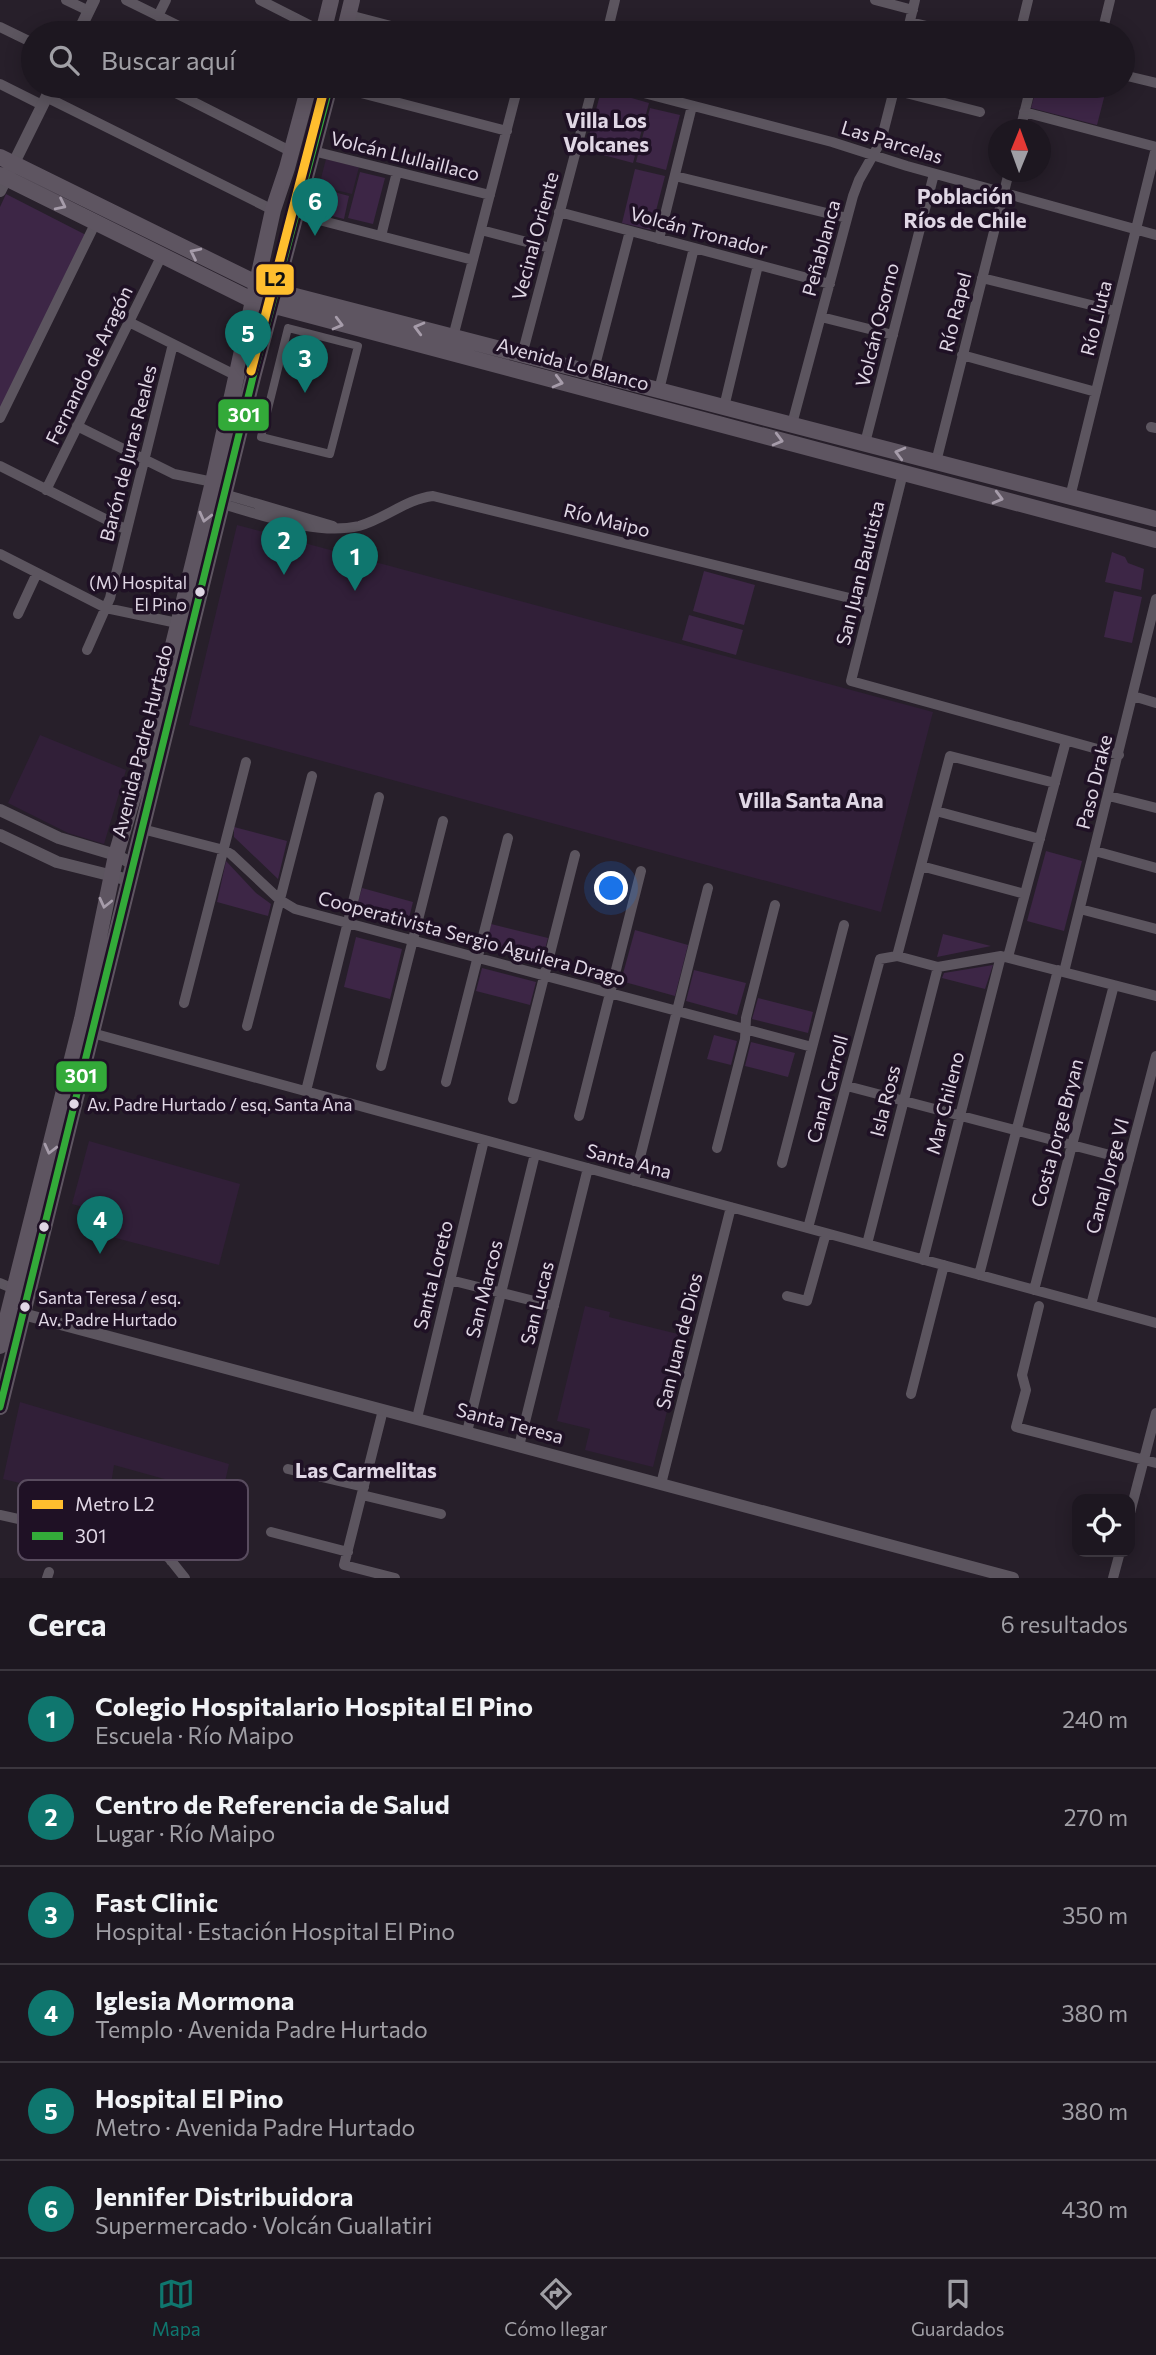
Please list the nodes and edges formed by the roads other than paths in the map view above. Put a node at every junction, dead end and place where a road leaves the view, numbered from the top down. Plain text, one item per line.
1 (66, 0) edge
2 (126, 0) edge
3 (166, 0) edge
4 (260, 0) edge
5 (331, 0) edge
6 (615, 0) edge
7 (875, 0) edge
8 (1028, 0) edge
9 (1111, 0) edge
10 (92, 6) edge
11 (351, 7) edge
12 (158, 16) junction
13 (911, 16) edge
14 (168, 21) edge
15 (300, 21) edge
16 (326, 21) edge
17 (387, 21) edge
18 (610, 21) edge
19 (1023, 21) edge
20 (1105, 21) edge
21 (0, 27) edge
22 (21, 37) edge
23 (1135, 78) edge
24 (1156, 83) edge
25 (0, 84) edge
26 (21, 89) edge
27 (46, 98) edge
28 (51, 98) edge
29 (186, 98) edge
30 (303, 98) edge
31 (328, 98) edge
32 (379, 98) edge
33 (515, 98) edge
34 (590, 98) edge
35 (662, 98) edge
36 (892, 98) edge
37 (930, 98) edge
38 (1028, 98) edge
39 (692, 106) junction
40 (980, 112) dead end
41 (1024, 112) junction
42 (1022, 119) edge
43 (507, 131) junction
44 (1156, 147) edge
45 (313, 151) junction
46 (292, 152) junction
47 (873, 156) junction
48 (397, 172) junction
49 (4, 173) edge
50 (934, 174) junction
51 (675, 176) junction
52 (1006, 182) edge
53 (1003, 193) junction
54 (490, 195) junction
55 (273, 211) junction
56 (559, 212) junction
57 (296, 214) junction
58 (847, 218) junction
59 (96, 222) junction
60 (481, 230) junction
61 (1136, 230) junction
62 (630, 231) junction
63 (1156, 235) edge
64 (381, 236) junction
65 (659, 239) junction
66 (550, 248) junction
67 (694, 248) junction
68 (162, 255) junction
69 (473, 260) junction
70 (758, 265) junction
71 (982, 278) junction
72 (256, 283) junction
73 (830, 284) junction
74 (274, 298) junction
75 (252, 300) junction
76 (1115, 312) junction
77 (821, 317) junction
78 (129, 322) junction
79 (893, 335) junction
80 (453, 337) junction
81 (173, 344) junction
82 (522, 355) junction
83 (962, 355) junction
84 (593, 373) junction
85 (237, 376) junction
86 (659, 390) junction
87 (1096, 392) junction
88 (723, 407) junction
89 (0, 418) edge
90 (792, 425) junction
91 (78, 426) junction
92 (865, 443) junction
93 (330, 454) joint
94 (144, 460) junction
95 (936, 462) junction
96 (0, 466) edge
97 (903, 472) junction
98 (46, 489) junction
99 (220, 494) junction
100 (1070, 497) junction
101 (1156, 519) edge
102 (127, 530) junction
103 (1156, 540) edge
104 (0, 554) edge
105 (37, 573) junction
106 (1156, 599) edge
107 (870, 603) junction
108 (106, 608) junction
109 (18, 614) dead end
110 (185, 624) junction
111 (87, 650) dead end
112 (1133, 696) junction
113 (1156, 703) edge
114 (1066, 741) junction
115 (1119, 755) junction
116 (246, 762) dead end
117 (312, 776) dead end
118 (1055, 783) junction
119 (1109, 796) junction
120 (379, 797) dead end
121 (1156, 808) edge
122 (0, 810) edge
123 (936, 811) junction
124 (443, 821) dead end
125 (142, 829) junction
126 (44, 831) junction
127 (0, 835) edge
128 (508, 838) dead end
129 (1040, 839) junction
130 (224, 849) junction
131 (1095, 851) junction
132 (36, 852) junction
133 (116, 855) junction
134 (575, 855) dead end
135 (921, 866) junction
136 (1156, 867) edge
137 (641, 871) dead end
138 (131, 872) junction
139 (112, 875) junction
140 (708, 888) dead end
141 (1025, 894) junction
142 (280, 900) junction
143 (775, 905) dead end
144 (1080, 909) junction
145 (347, 924) junction
146 (844, 925) dead end
147 (1156, 929) edge
148 (412, 941) junction
149 (897, 956) junction
150 (1005, 957) junction
151 (477, 958) junction
152 (938, 967) junction
153 (1061, 971) junction
154 (544, 976) junction
155 (1114, 985) junction
156 (610, 993) junction
157 (1156, 996) edge
158 (184, 1003) dead end
159 (677, 1011) junction
160 (247, 1026) dead end
161 (745, 1029) junction
162 (92, 1033) junction
163 (812, 1047) junction
164 (1156, 1056) edge
165 (381, 1066) dead end
166 (446, 1082) dead end
167 (847, 1086) junction
168 (306, 1091) junction
169 (513, 1099) dead end
170 (904, 1101) junction
171 (579, 1116) dead end
172 (960, 1116) junction
173 (1016, 1131) junction
174 (484, 1140) junction
175 (1072, 1145) junction
176 (717, 1148) dead end
177 (535, 1154) junction
178 (1129, 1160) junction
179 (782, 1163) dead end
180 (588, 1168) junction
181 (634, 1181) junction
182 (731, 1207) junction
183 (808, 1228) junction
184 (826, 1233) junction
185 (867, 1244) junction
186 (923, 1259) junction
187 (944, 1265) junction
188 (979, 1275) junction
189 (450, 1280) junction
190 (7, 1286) edge
191 (1034, 1290) junction
192 (502, 1293) junction
193 (787, 1296) dead end
194 (1091, 1305) junction
195 (554, 1306) junction
196 (1039, 1306) dead end
197 (23, 1314) junction
198 (1156, 1323) edge
199 (0, 1346) edge
200 (911, 1394) dead end
201 (0, 1407) edge
202 (383, 1409) junction
203 (1156, 1413) edge
204 (417, 1418) junction
205 (467, 1432) junction
206 (519, 1446) junction
207 (1144, 1460) junction
208 (1156, 1463) edge
209 (288, 1469) dead end
210 (661, 1484) junction
211 (363, 1491) junction
212 (1135, 1494) edge
213 (441, 1514) dead end
214 (0, 1515) edge
215 (18, 1519) edge
216 (271, 1532) dead end
217 (348, 1552) junction
218 (1119, 1557) edge
219 (171, 1561) edge
220 (185, 1578) edge
221 (395, 1578) edge
222 (1013, 1578) edge
223 (1113, 1578) edge

1 - 10 street
2 - 12 street
3 - 12 street
4 - 15 street
5 - 16 main road
6 - 18 street
7 - 13 street
8 - 19 street
9 - 20 street
11 - 17 street
12 - 14 street
21 - 22 street
23 - 24 street
25 - 26 street
27 - 49 street
28 - 55 street
29 - 46 street
30 - 46 main road, Avenida Padre Hurtado
31 - 45 main road, Avenida Padre Hurtado
32 - 43 street
33 - 43 street
34 - 56 street, Vecinal Oriente
35 - 39 street, Las Parcelas
36 - 47 street, Peñablanca
37 - 40 street
38 - 41 street
39 - 47 street, Las Parcelas
39 - 51 street
41 - 42 street
41 - 44 street
43 - 54 street
44 - 61 street, Río Lluta
45 - 48 street, Volcán Llullaillaco
45 - 57 main road, Avenida Padre Hurtado
46 - 55 main road, Avenida Padre Hurtado
47 - 50 street, Las Parcelas
47 - 58 street, Peñablanca
48 - 54 street, Volcán Llullaillaco
48 - 64 street
49 -> 59 main road, Avenida Lo Blanco
72 -> 49 main road, Avenida Lo Blanco
50 - 53 street, Las Parcelas
50 - 79 street, Volcán Osorno
51 - 58 street
51 - 65 street
52 - 53 street, Río Rapel
53 - 61 street, Las Parcelas
53 - 71 street, Río Rapel
54 - 60 street
55 - 72 main road, Avenida Padre Hurtado
56 - 62 street, Volcán Tronador
56 - 66 street, Vecinal Oriente
57 - 64 street
57 - 74 main road, Avenida Padre Hurtado
58 - 73 street, Peñablanca
59 - 68 main road, Avenida Lo Blanco
59 - 89 street
60 - 66 street
60 - 69 street
61 - 63 street, Las Parcelas
61 - 76 street, Río Lluta
62 - 65 street, Volcán Tronador
62 - 84 street
64 - 69 street
65 - 67 street, Volcán Tronador
66 - 82 street, Vecinal Oriente
67 - 70 street, Volcán Tronador
67 - 86 street
68 - 75 main road, Avenida Lo Blanco
68 - 78 street, Fernando de Aragón
69 - 80 street
70 - 73 street, Volcán Tronador
70 - 88 street
71 - 76 street
71 - 83 street, Río Rapel
72 - 74 main road, Avenida Lo Blanco
72 - 75 main road, Avenida Padre Hurtado
73 - 77 street, Peñablanca
74 - 75 main road, Avenida Lo Blanco
80 -> 74 main road, Avenida Lo Blanco
74 -> 97 main road, Avenida Lo Blanco
74 - 99 main road, Avenida Padre Hurtado
75 - 85 main road, Avenida Padre Hurtado
76 - 87 street, Río Lluta
77 - 79 street
77 - 90 street, Peñablanca
78 - 81 street
78 - 91 street, Fernando de Aragón
79 - 92 street, Volcán Osorno
80 - 82 main road, Avenida Lo Blanco
81 - 85 street
81 - 94 street, Barón de Juras Reales
82 - 84 main road, Avenida Lo Blanco
83 - 87 street
83 - 95 street, Río Rapel
84 - 86 main road, Avenida Lo Blanco
85 - 99 main road, Avenida Padre Hurtado
86 - 88 main road, Avenida Lo Blanco
87 - 100 street, Río Lluta
88 - 90 main road, Avenida Lo Blanco
90 - 92 main road, Avenida Lo Blanco
91 - 94 street, Río Maipo
91 - 98 street, Fernando de Aragón
95 -> 92 main road, Avenida Lo Blanco
93 - 93 street
94 - 99 street, Río Maipo
94 - 102 street, Barón de Juras Reales
95 - 100 main road, Avenida Lo Blanco
96 - 98 street
97 -> 103 main road, Avenida Lo Blanco
97 - 107 street, San Juan Bautista
98 - 102 street
99 - 107 street, Río Maipo
99 - 110 main road, Avenida Padre Hurtado
99 -> 110 main road, Avenida Padre Hurtado
100 - 101 main road, Avenida Lo Blanco
102 - 108 street, Barón de Juras Reales
104 - 105 street
105 - 108 street
105 - 109 street
106 - 112 street, Paso Drake
107 - 114 street, San Juan Bautista
108 - 110 street
108 - 111 street, Barón de Juras Reales
110 - 125 main road, Avenida Padre Hurtado
110 - 133 main road, Avenida Padre Hurtado
112 - 113 street
112 - 115 street, Paso Drake
114 - 115 street
114 - 118 street, Mar Chileno
115 - 119 street, Paso Drake
116 - 130 street
117 - 142 street
118 - 123 street
118 - 129 street, Mar Chileno
119 - 121 street
119 - 131 street, Paso Drake
120 - 145 street
122 - 126 street
123 - 129 street
123 - 135 street
124 - 148 street
125 - 130 street, Cooperativista Sergio Aguilera Drago
125 - 138 main road, Avenida Padre Hurtado
126 - 132 street
126 - 133 street
127 - 132 street
128 - 151 street
129 - 141 street, Mar Chileno
130 - 142 street, Cooperativista Sergio Aguilera Drago
130 - 158 street
131 - 136 street
131 - 144 street, Paso Drake
132 - 139 street
133 - 138 street
133 - 139 main road, Avenida Padre Hurtado
134 - 154 street
135 - 141 street
135 - 149 street
137 - 156 street
138 - 139 street
138 - 162 main road, Avenida Padre Hurtado
139 -> 190 main road, Avenida Padre Hurtado
140 - 159 street
141 - 150 street, Mar Chileno
142 - 145 street, Cooperativista Sergio Aguilera Drago
142 - 160 street
143 - 161 street
144 - 147 street
144 - 153 street, Paso Drake
145 - 148 street, Cooperativista Sergio Aguilera Drago
145 - 168 street
146 - 163 street
148 - 151 street, Cooperativista Sergio Aguilera Drago
148 - 165 street
149 - 152 street
149 - 167 street, Canal Carroll
150 - 152 street
150 - 153 street
150 - 172 street, Mar Chileno
151 - 154 street, Cooperativista Sergio Aguilera Drago
151 - 166 street
152 - 170 street, Isla Ross
153 - 155 street
153 - 173 street, Paso Drake
154 - 156 street, Cooperativista Sergio Aguilera Drago
154 - 169 street
155 - 157 street
155 - 175 street, Costa Jorge Bryan
156 - 159 street, Cooperativista Sergio Aguilera Drago
156 - 171 street
159 - 161 street, Cooperativista Sergio Aguilera Drago
159 - 181 street
161 - 163 street, Cooperativista Sergio Aguilera Drago
161 - 176 street
162 - 168 street, Santa Ana
162 - 197 main road, Avenida Padre Hurtado
163 - 179 street
164 - 178 street, Canal Jorge VI
167 - 170 street
167 - 183 street, Canal Carroll
168 - 174 street, Santa Ana
170 - 172 street
170 - 185 street, Isla Ross
172 - 173 street
172 - 186 street, Mar Chileno
173 - 175 street
173 - 188 street, Paso Drake
174 - 177 street, Santa Ana
174 - 189 street, Santa Loreto
175 - 178 street
175 - 191 street, Costa Jorge Bryan
177 - 180 street, Santa Ana
177 - 192 street, San Marcos
178 - 194 street, Canal Jorge VI
180 - 181 street, Santa Ana
180 - 195 street, San Lucas
181 - 182 street, Santa Ana
182 - 183 street, Santa Ana
182 - 210 street, San Juan de Dios
183 - 184 street, Santa Ana
184 - 185 street, Santa Ana
184 - 193 street
185 - 186 street, Santa Ana
186 - 187 street, Santa Ana
187 - 188 street, Santa Ana
187 - 200 street
188 - 191 street, Santa Ana
189 - 192 street
189 - 204 street, Santa Loreto
190 - 197 street
190 - 199 main road, Avenida Padre Hurtado
191 - 194 street, Santa Ana
192 - 195 street
192 - 205 street, San Marcos
194 - 198 street, Santa Ana
195 - 206 street, San Lucas
196 - 207 street
197 - 201 main road, Avenida Padre Hurtado
197 - 202 street, Santa Teresa
202 - 204 street, Santa Teresa
202 - 211 street
203 - 207 street
204 - 205 street, Santa Teresa
205 - 206 street, Santa Teresa
206 - 210 street, Santa Teresa
207 - 208 street
207 - 212 street
209 - 211 street
210 - 222 street, Santa Teresa
211 - 213 street
211 - 217 street
214 - 215 street
216 - 217 street
217 - 221 street
218 - 223 street
219 - 220 street

